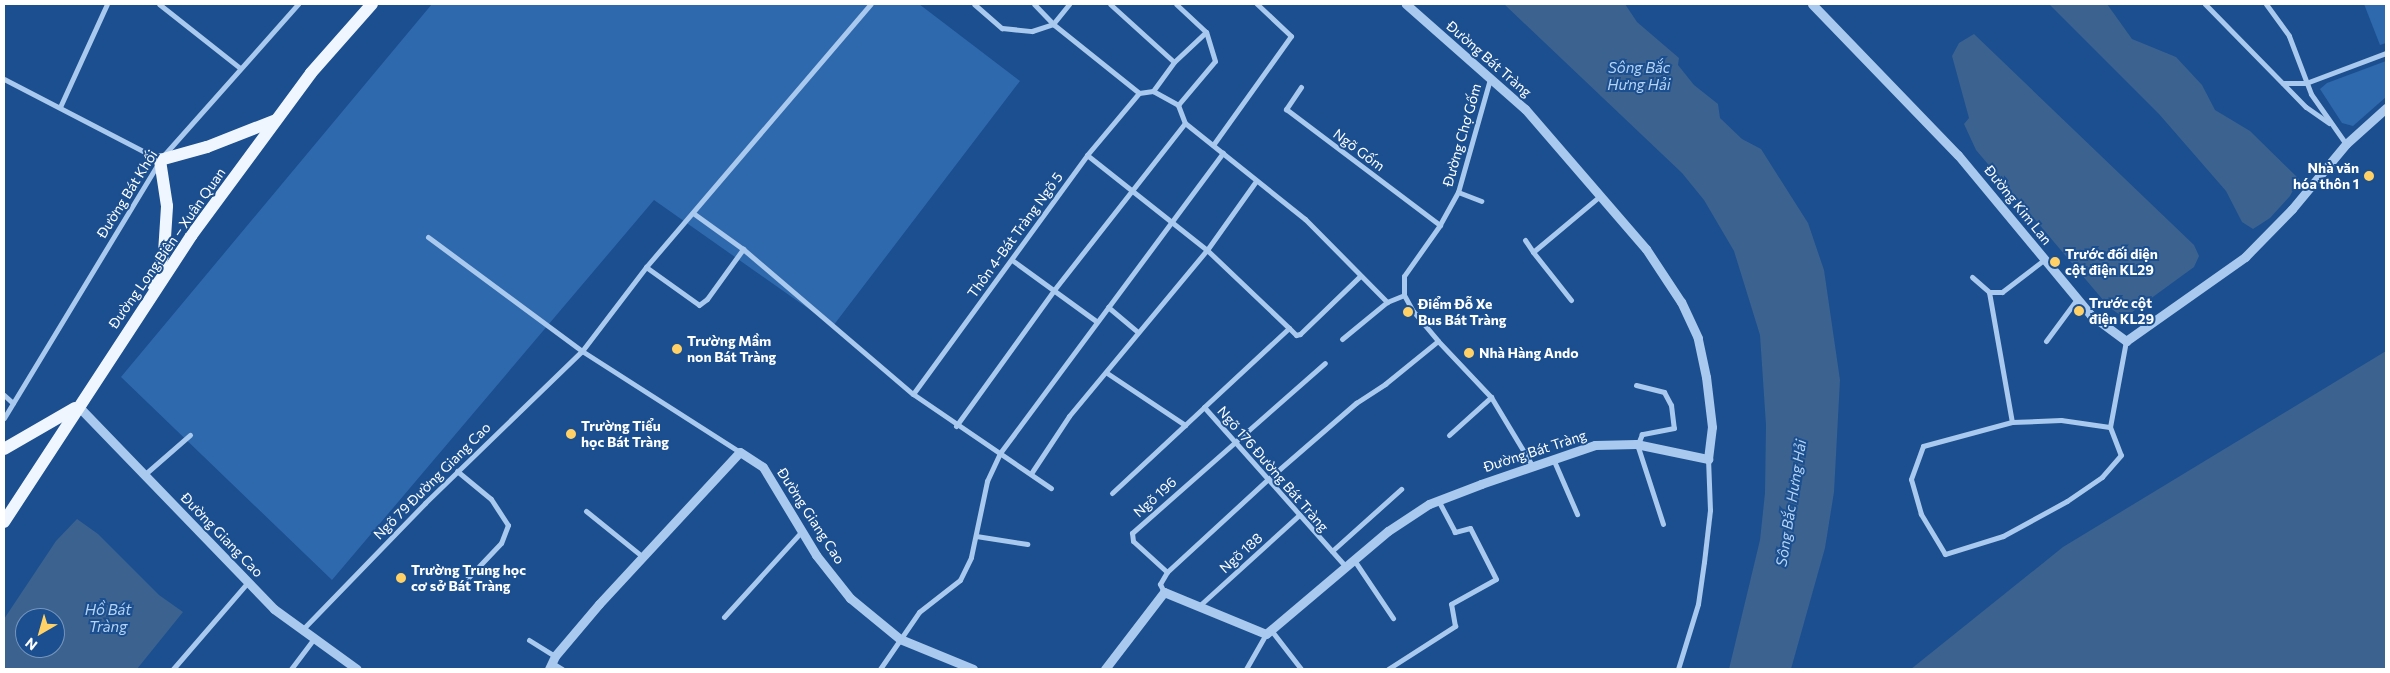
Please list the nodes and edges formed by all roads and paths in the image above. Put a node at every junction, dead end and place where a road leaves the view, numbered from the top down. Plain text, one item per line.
1 (107, 4) edge
2 (159, 4) edge
3 (298, 4) edge
4 (372, 4) edge
5 (871, 4) edge
6 (974, 4) edge
7 (1034, 4) edge
8 (1069, 4) edge
9 (1110, 4) edge
10 (1176, 4) edge
11 (1257, 4) edge
12 (1406, 4) edge
13 (1812, 4) edge
14 (2205, 4) edge
15 (2266, 4) edge
16 (1053, 24) junction
17 (1206, 32) junction
18 (2386, 54) edge
19 (1174, 62) junction
20 (240, 68) junction
21 (4, 79) edge
22 (1490, 79) junction
23 (2282, 82) junction
24 (2306, 82) junction
25 (1301, 87) dead end
26 (1153, 91) junction
27 (1138, 93) junction
28 (1178, 105) junction
29 (60, 107) junction
30 (2386, 108) edge
31 (276, 120) junction
32 (1185, 123) junction
33 (2329, 123) junction
34 (2346, 144) junction
35 (1213, 145) junction
36 (1223, 153) junction
37 (1087, 155) junction
38 (160, 160) junction
39 (1256, 181) junction
40 (1132, 188) junction
41 (1458, 192) junction
42 (1600, 196) junction
43 (1481, 201) dead end
44 (693, 213) junction
45 (1171, 219) junction
46 (1440, 225) junction
47 (428, 237) dead end
48 (1525, 240) dead end
49 (743, 249) junction
50 (1207, 250) junction
51 (1533, 252) junction
52 (1012, 260) junction
53 (2045, 260) junction
54 (646, 267) junction
55 (1360, 276) junction
56 (1972, 277) dead end
57 (1054, 290) junction
58 (1989, 292) junction
59 (1404, 296) junction
60 (2077, 299) junction
61 (1571, 300) dead end
62 (1387, 302) junction
63 (147, 303) junction
64 (1108, 307) junction
65 (1096, 321) junction
66 (1289, 328) junction
67 (1138, 332) junction
68 (1342, 339) dead end
69 (1438, 341) junction
70 (2046, 341) dead end
71 (2126, 341) junction
72 (582, 351) junction
73 (1325, 362) dead end
74 (1107, 372) junction
75 (1636, 385) dead end
76 (913, 394) junction
77 (4, 395) edge
78 (1491, 397) junction
79 (13, 403) junction
80 (78, 406) junction
81 (1204, 407) junction
82 (4, 418) edge
83 (2012, 422) junction
84 (1185, 425) junction
85 (956, 426) junction
86 (2110, 427) junction
87 (190, 435) dead end
88 (1449, 435) dead end
89 (1234, 441) junction
90 (1637, 444) junction
91 (4, 449) edge
92 (740, 452) junction
93 (1000, 453) junction
94 (1708, 459) junction
95 (1554, 461) junction
96 (1533, 468) junction
97 (457, 471) junction
98 (1032, 472) junction
99 (144, 475) junction
100 (1267, 480) junction
101 (1051, 488) dead end
102 (1401, 489) dead end
103 (1112, 493) dead end
104 (17, 500) junction
105 (1438, 500) junction
106 (586, 511) dead end
107 (4, 513) edge
108 (1577, 514) dead end
109 (1298, 516) junction
110 (4, 522) edge
111 (1663, 524) dead end
112 (802, 530) junction
113 (976, 536) junction
114 (1027, 544) dead end
115 (1332, 551) junction
116 (643, 557) junction
117 (1354, 560) junction
118 (1346, 568) junction
119 (1167, 572) junction
120 (467, 579) dead end
121 (248, 582) junction
122 (1164, 592) junction
123 (1198, 606) junction
124 (724, 617) dead end
125 (1393, 618) dead end
126 (302, 631) junction
127 (1269, 632) junction
128 (900, 639) junction
129 (313, 640) junction
130 (529, 640) dead end
131 (552, 663) edge
132 (173, 669) edge
133 (291, 669) edge
134 (357, 669) edge
135 (562, 669) edge
136 (880, 669) edge
137 (973, 669) edge
138 (1105, 669) edge
139 (1246, 669) edge
140 (1301, 669) edge
141 (1388, 669) edge
142 (1678, 669) edge

1 - 29 street
2 - 20 street
3 - 20 street, Đường Bát Khối
4 - 31 main road, Đường Long Biên – Xuân Quan
5 - 44 street, Ngõ 79 Đường Giang Cao
6 - 16 street
7 - 16 street
8 - 16 street
9 - 19 street
10 - 17 street
11 - 35 street
12 - 22 street, Đường Bát Tràng
13 - 53 street, Đường Kim Lan
14 - 23 street
15 - 24 street
16 - 27 street
17 - 19 street
17 - 28 street
18 - 24 street
19 - 26 street
20 - 38 street, Đường Bát Khối
21 - 29 street
22 - 41 street, Đường Chợ Gốm
22 - 42 street, Đường Bát Tràng
23 - 24 street
23 - 33 street
24 - 33 street
25 - 46 street, Ngõ Gốm
26 - 27 street
26 - 28 street
27 - 37 street, Thôn 4-Bát Tràng Ngõ 5
28 - 32 street
29 - 38 street
30 - 34 street
31 - 38 main road
31 - 63 main road, Đường Long Biên – Xuân Quan
32 - 35 street
32 - 40 street
33 - 34 street
34 - 71 street
35 - 36 street
36 - 39 street
36 - 45 street
37 - 40 street
37 - 52 street, Thôn 4-Bát Tràng Ngõ 5
38 - 63 main road
38 - 79 street, Đường Bát Khối
39 - 50 street
39 - 55 street
40 - 45 street
40 - 57 street
41 - 43 street
41 - 46 street, Đường Chợ Gốm
42 - 51 street
42 - 94 street, Đường Bát Tràng
44 - 49 street
44 - 54 street, Ngõ 79 Đường Giang Cao
45 - 50 street
45 - 64 street
46 - 59 street, Đường Chợ Gốm
47 - 72 street
48 - 51 street
49 - 54 street
49 - 76 street
50 - 66 street
50 - 67 street
51 - 61 street
52 - 57 street
52 - 76 street, Thôn 4-Bát Tràng Ngõ 5
53 - 58 street
53 - 60 street, Đường Kim Lan
54 - 72 street, Ngõ 79 Đường Giang Cao
55 - 62 street
55 - 66 street
56 - 58 street
57 - 65 street
57 - 85 street
58 - 83 street
59 - 62 street
59 - 69 street
60 - 70 street
60 - 71 street, Đường Kim Lan
62 - 68 street
63 - 80 main road, Đường Long Biên – Xuân Quan
64 - 65 street
64 - 67 street
65 - 93 street
66 - 81 street
67 - 74 street
69 - 78 street
69 - 100 street
71 - 86 street
72 - 92 street
72 - 97 street, Ngõ 79 Đường Giang Cao
73 - 89 street
74 - 84 street
74 - 98 street
75 - 90 street
76 - 85 street
77 - 79 street
78 - 88 street
78 - 96 street
79 - 82 street, Đường Bát Khối
80 - 91 main road
80 - 99 street, Đường Giang Cao
80 - 104 main road, Đường Long Biên – Xuân Quan
81 - 84 street, Ngõ 176 Đường Bát Tràng
81 - 89 street, Ngõ 176 Đường Bát Tràng
83 - 86 street
83 - 86 street
84 - 103 street, Ngõ 176 Đường Bát Tràng
85 - 93 street
87 - 99 street
89 - 100 street, Ngõ 176 Đường Bát Tràng
89 - 119 street, Ngõ 196
90 - 94 street, Đường Bát Tràng
90 - 95 street, Đường Bát Tràng
90 - 111 street
92 - 112 street, Đường Giang Cao
92 - 116 street
93 - 98 street
93 - 113 street
94 - 142 street
95 - 96 street, Đường Bát Tràng
95 - 108 street
96 - 105 street, Đường Bát Tràng
97 - 120 street
97 - 126 street, Ngõ 79 Đường Giang Cao
98 - 101 street
99 - 121 street, Đường Giang Cao
100 - 109 street, Ngõ 176 Đường Bát Tràng
100 - 119 street
102 - 115 street
104 - 107 main road
104 - 110 main road, Đường Long Biên – Xuân Quan
105 - 117 street, Đường Bát Tràng
105 - 141 street
106 - 116 street
109 - 115 street, Ngõ 176 Đường Bát Tràng
109 - 123 street, Ngõ 188
112 - 124 street
112 - 128 street, Đường Giang Cao
113 - 114 street
113 - 128 street
115 - 118 street, Ngõ 176 Đường Bát Tràng
116 - 131 street
117 - 118 street, Đường Bát Tràng
117 - 125 street
118 - 127 street, Đường Bát Tràng
119 - 122 street
121 - 126 street, Đường Giang Cao
121 - 132 street
122 - 123 street
122 - 138 street
123 - 127 street
126 - 129 street, Đường Giang Cao
127 - 139 street
127 - 140 street
128 - 136 street
128 - 137 street, Đường Giang Cao
129 - 133 street
129 - 134 street, Đường Giang Cao
130 - 131 street
131 - 135 street

